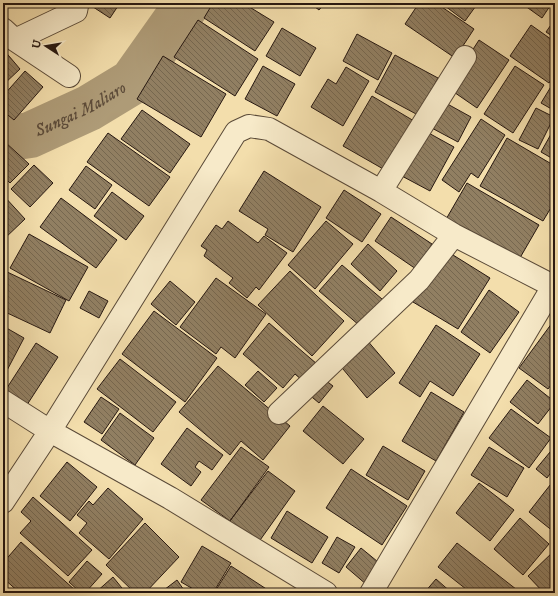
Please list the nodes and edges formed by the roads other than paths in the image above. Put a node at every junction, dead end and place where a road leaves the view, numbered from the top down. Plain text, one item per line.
1 (74, 3) edge
2 (9, 35) edge
3 (465, 57) dead end
4 (69, 76) dead end
5 (381, 191) junction
6 (454, 235) junction
7 (554, 286) edge
8 (3, 401) edge
9 (279, 413) dead end
10 (50, 431) junction
11 (3, 502) edge
12 (326, 593) edge
13 (371, 593) edge

1 - 2 street
2 - 4 street
3 - 5 street
5 - 6 street
5 - 10 street
6 - 7 street
6 - 9 street
7 - 13 street
8 - 10 street
10 - 11 street
10 - 12 street

